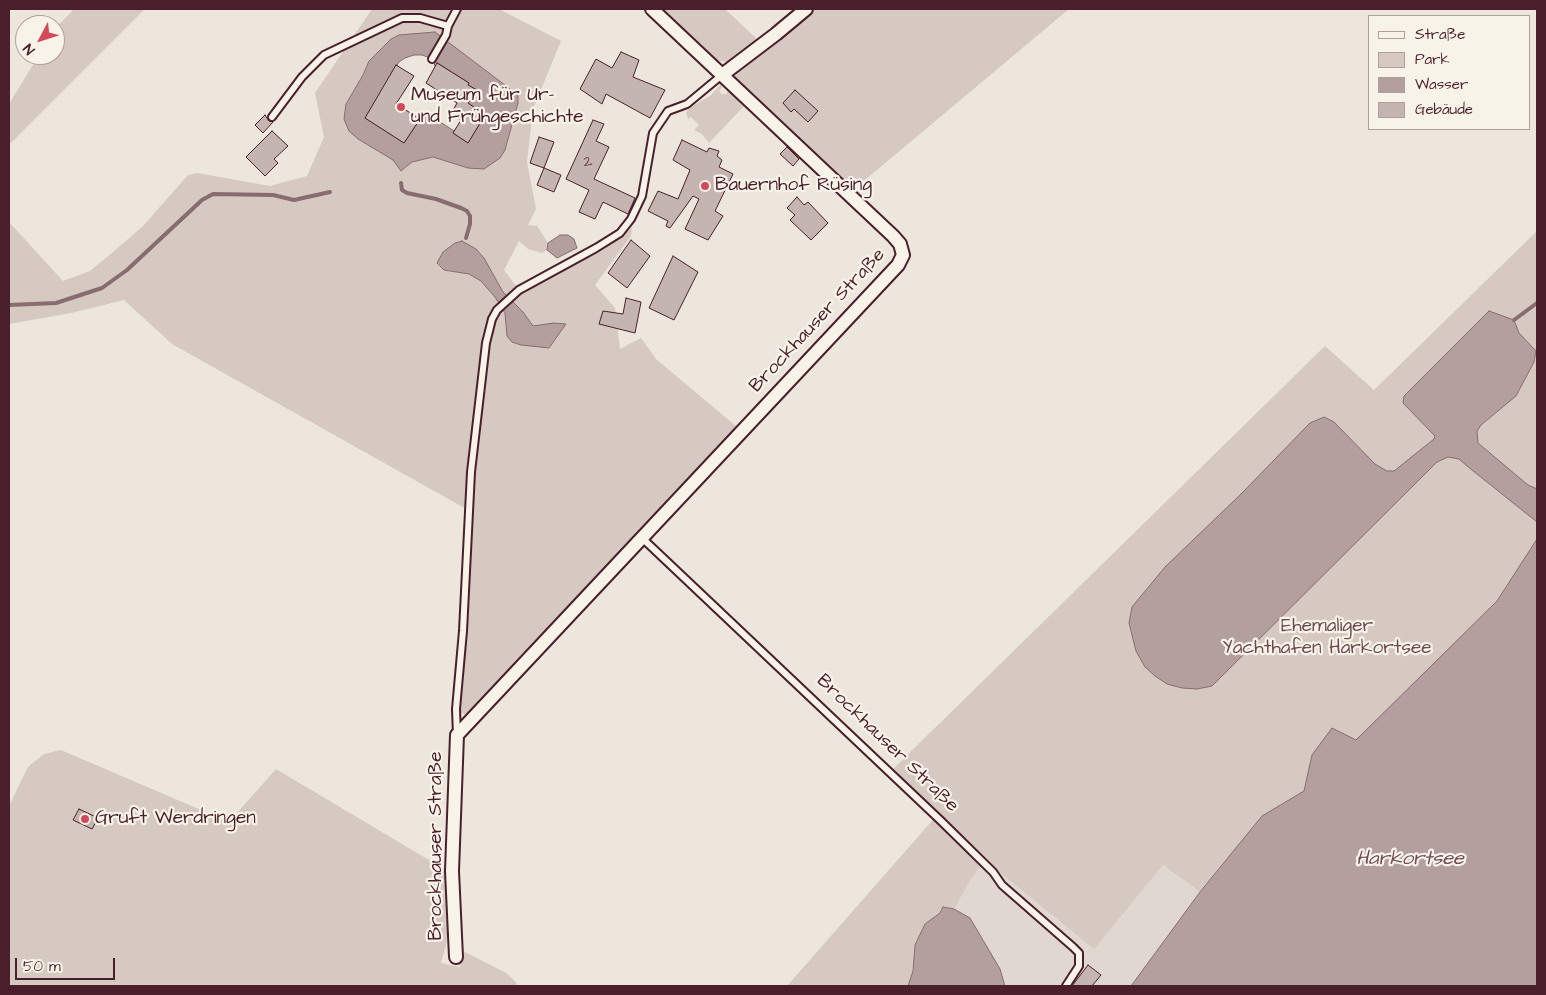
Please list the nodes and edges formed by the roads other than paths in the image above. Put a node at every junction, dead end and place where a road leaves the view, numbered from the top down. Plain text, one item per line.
1 (457, 9) edge
2 (652, 9) edge
3 (806, 9) edge
4 (448, 26) junction
5 (432, 59) dead end
6 (722, 75) junction
7 (272, 117) dead end
8 (642, 537) junction
9 (456, 735) junction
10 (456, 957) dead end
11 (1066, 986) edge

1 - 4 lane
2 - 6 street, Brockhauser Straße
3 - 6 street
4 - 5 lane
4 - 7 lane
6 - 8 street, Brockhauser Straße
6 - 9 lane
8 - 9 street, Brockhauser Straße
8 - 11 lane, Brockhauser Straße
9 - 10 street, Brockhauser Straße

